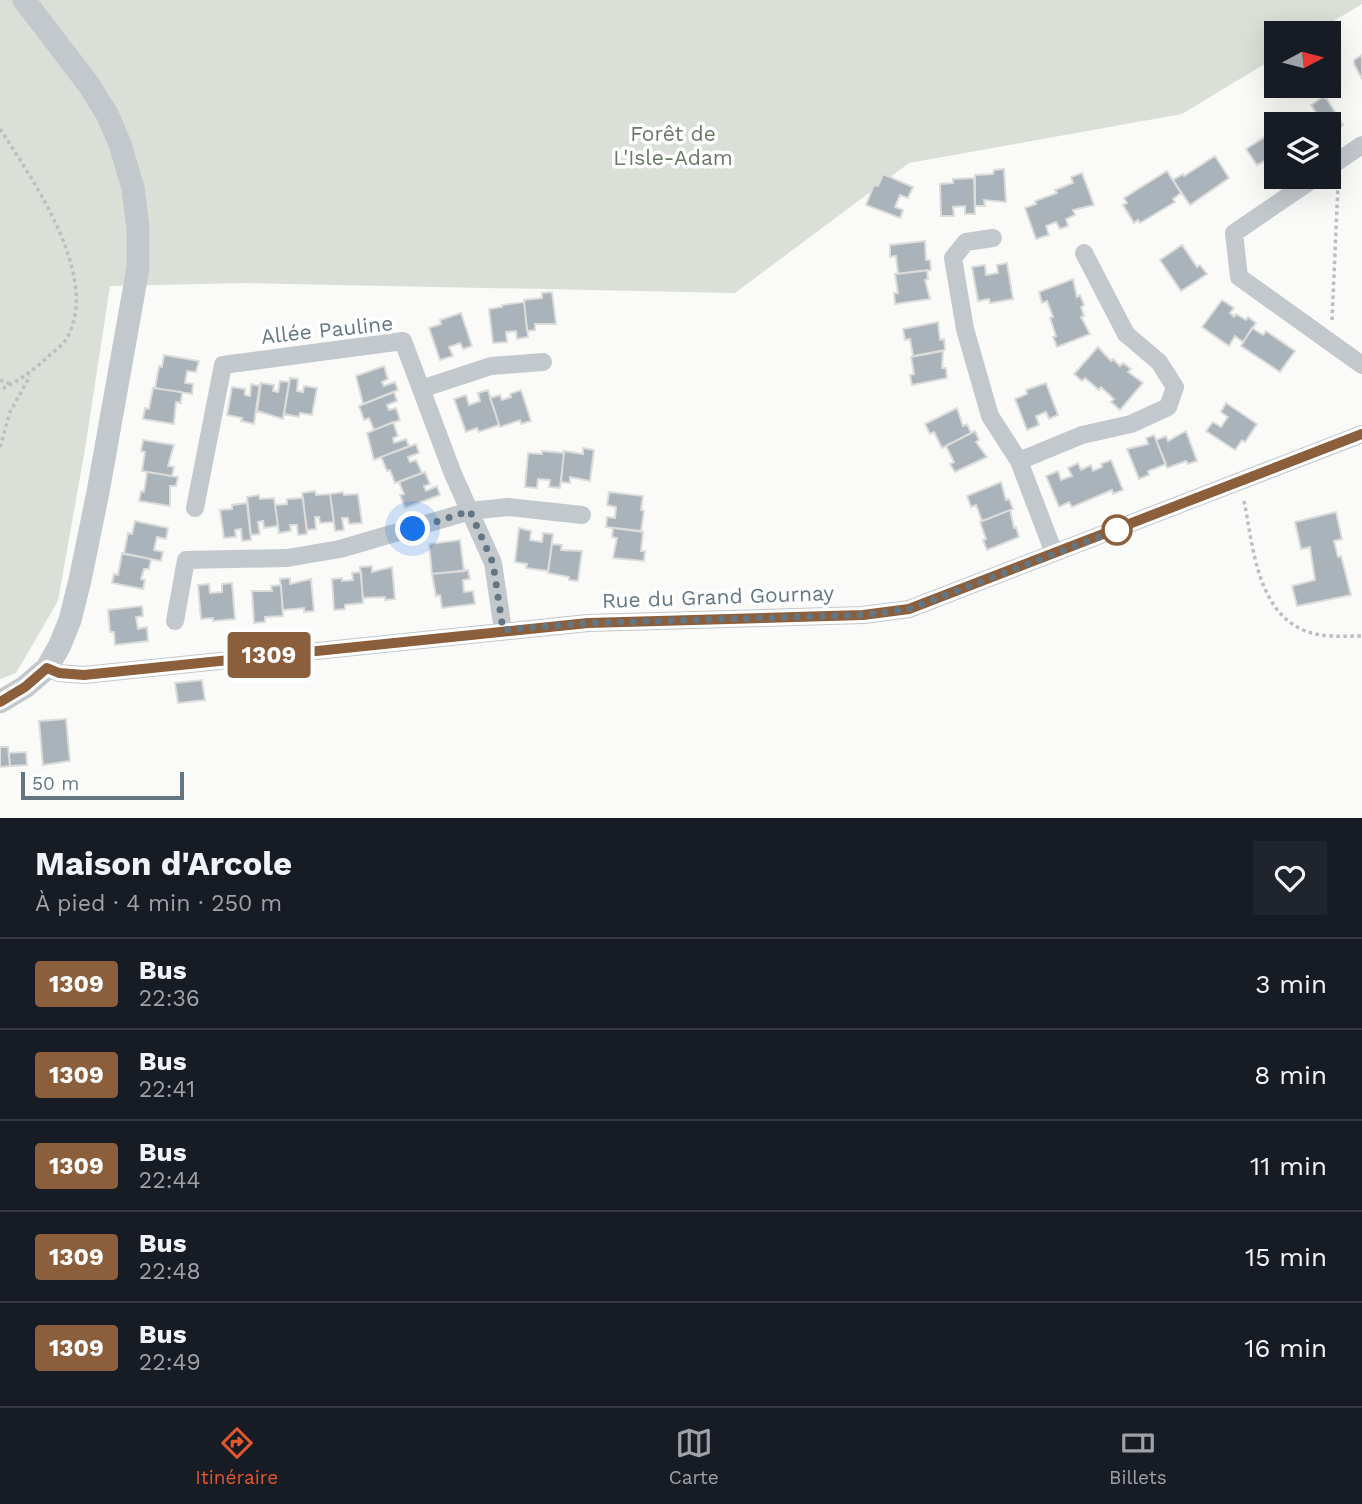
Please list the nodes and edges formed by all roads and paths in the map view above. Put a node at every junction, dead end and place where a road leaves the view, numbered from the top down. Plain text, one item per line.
1 (24, 0) edge
2 (0, 129) edge
3 (1362, 145) edge
4 (1341, 160) edge
5 (1298, 189) edge
6 (1334, 189) edge
7 (993, 238) dead end
8 (1084, 253) dead end
9 (1331, 343) junction
10 (543, 362) dead end
11 (1362, 365) edge
12 (31, 374) junction
13 (0, 380) edge
14 (11, 384) junction
15 (421, 389) junction
16 (0, 390) edge
17 (1362, 434) edge
18 (0, 447) edge
19 (1019, 461) junction
20 (1241, 482) junction
21 (195, 508) dead end
22 (470, 511) junction
23 (582, 515) dead end
24 (1054, 554) junction
25 (175, 621) dead end
26 (503, 630) junction
27 (1362, 636) edge
28 (47, 668) junction
29 (0, 702) edge

1 - 28 street
2 - 12 path
3 - 4 street
5 - 9 street
6 - 9 path
7 - 19 street
8 - 19 street
9 - 11 street
10 - 15 street
12 - 14 path
12 - 18 path
13 - 14 path
14 - 16 path
15 - 21 street, Allée Pauline
15 - 22 street, Allée Pauline
17 - 20 street, Rue du Grand Gournay
19 - 24 street
20 - 24 street, Rue du Grand Gournay
20 - 27 path
22 - 23 street
22 - 25 street
22 - 26 street, Allée Pauline
24 - 26 street, Rue du Grand Gournay
26 - 28 street, Rue du Grand Gournay
28 - 29 street

